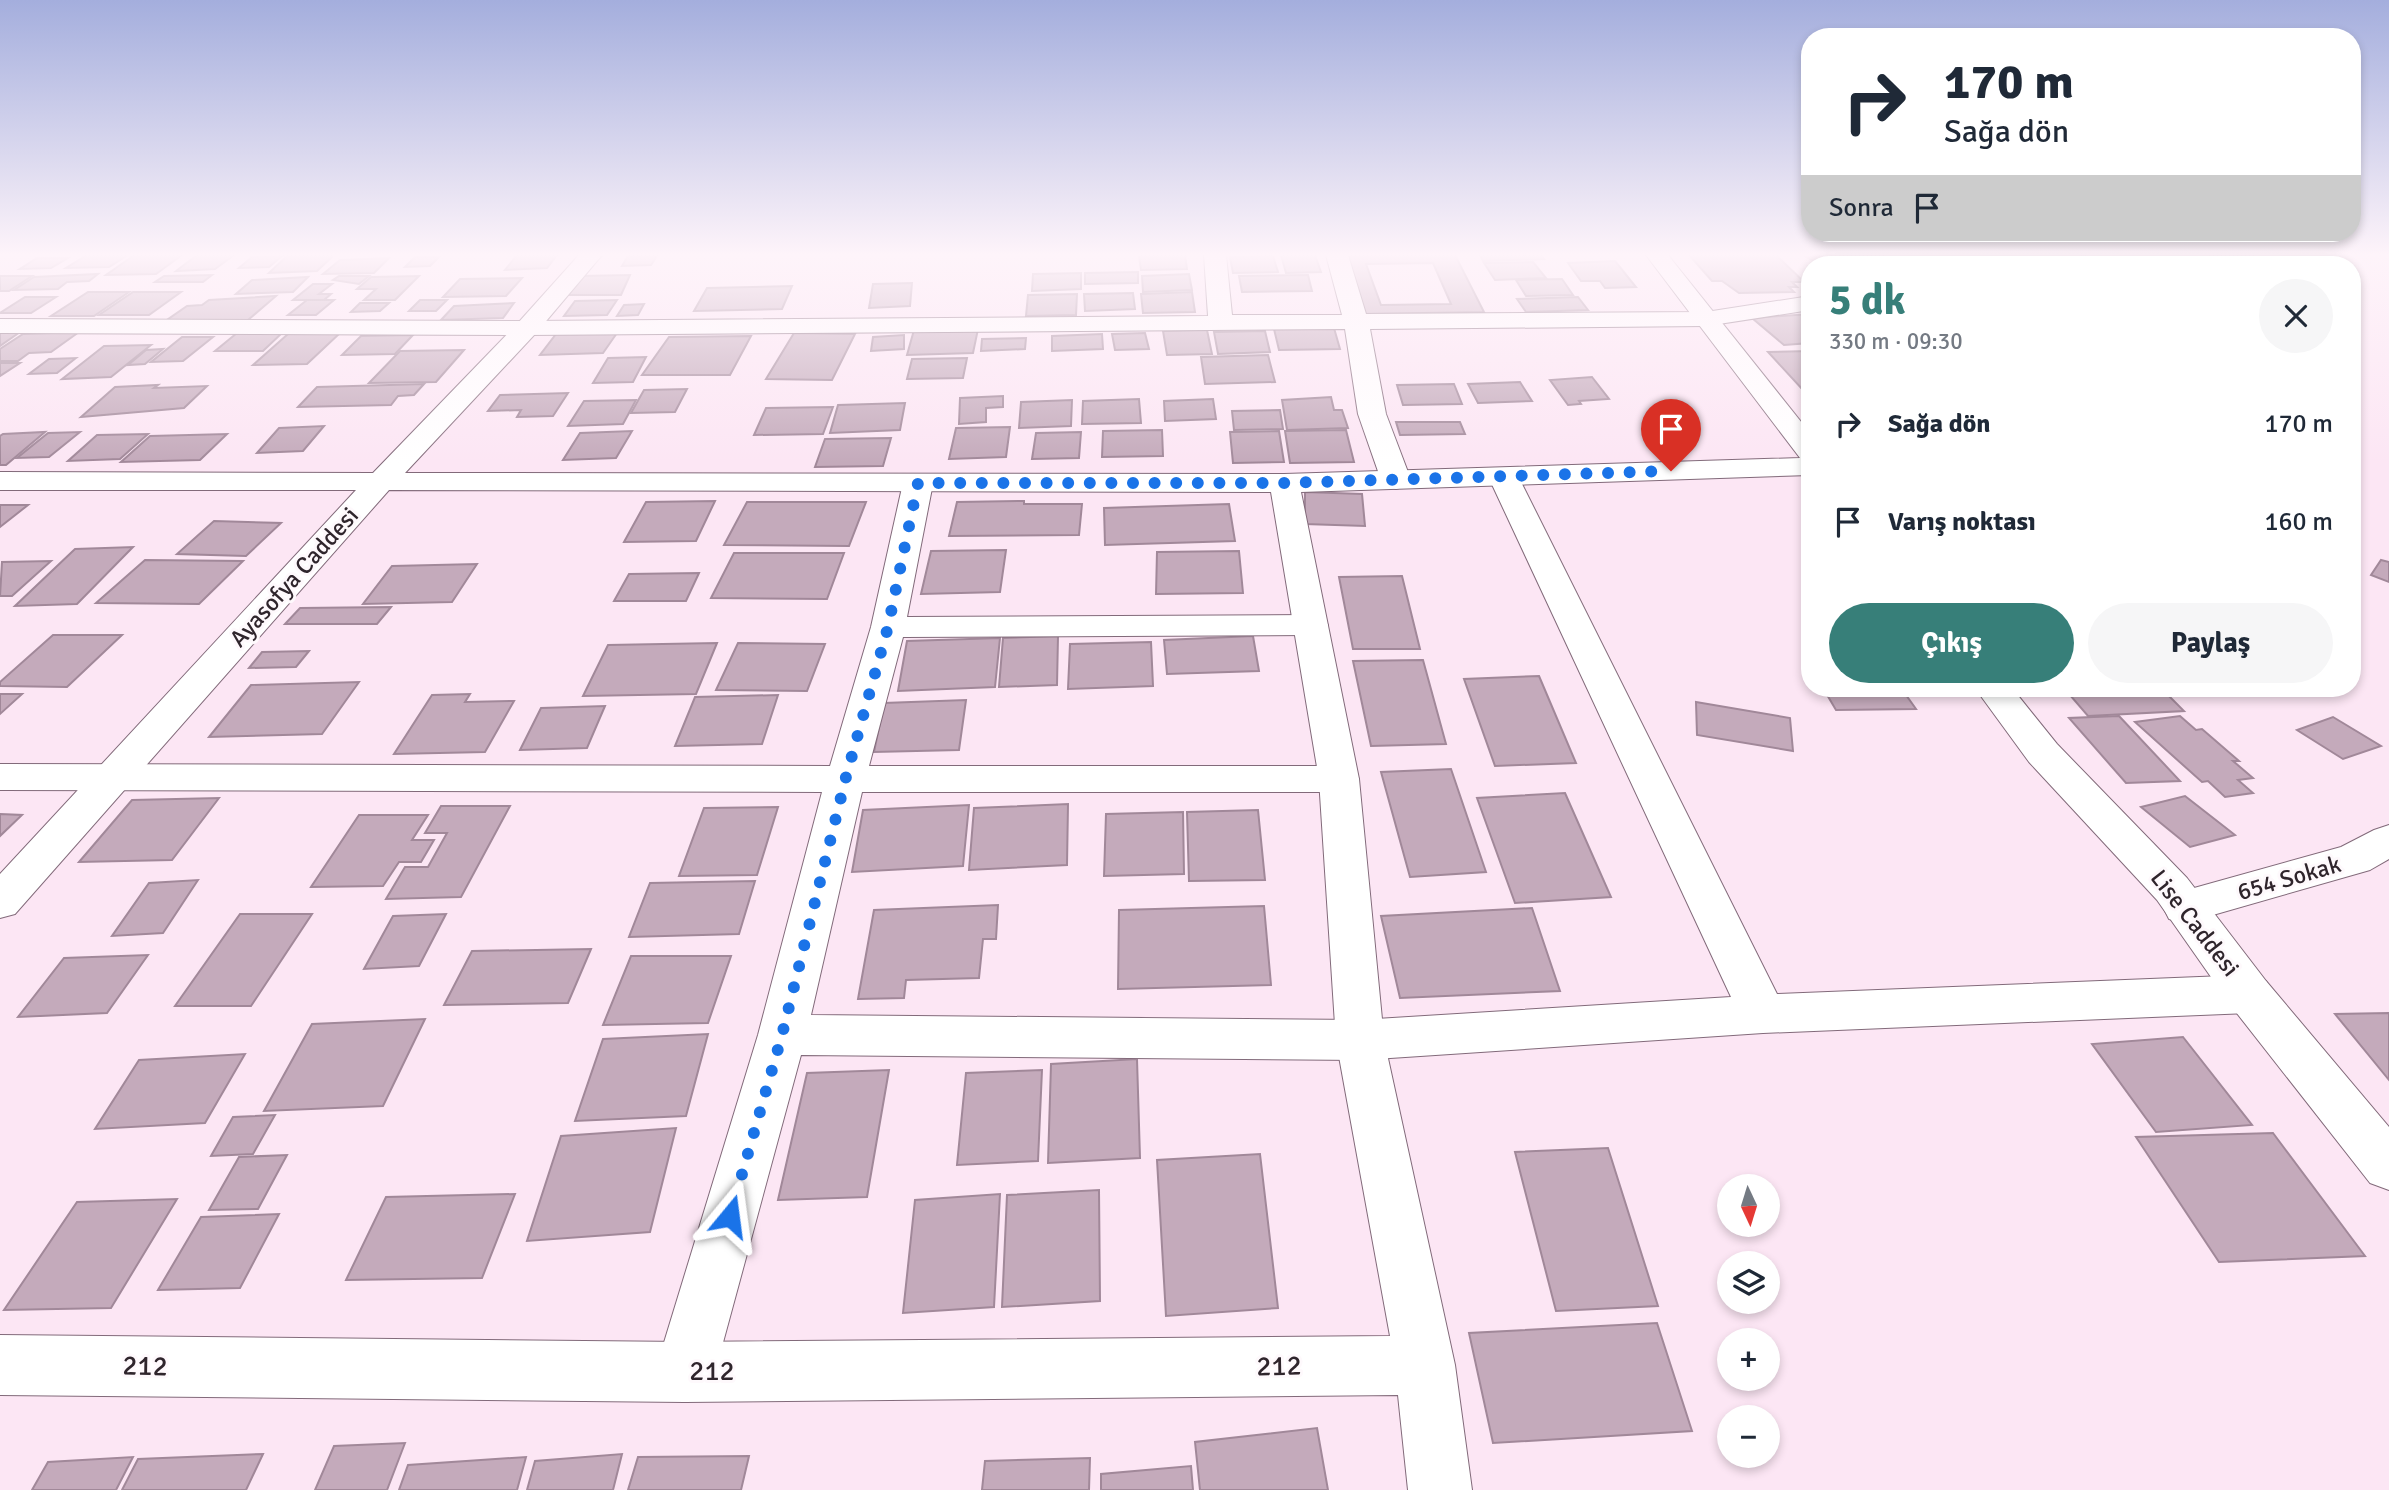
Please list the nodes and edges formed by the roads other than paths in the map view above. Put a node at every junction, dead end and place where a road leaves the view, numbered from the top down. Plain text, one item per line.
1 (530, 325) edge
2 (928, 325) edge
3 (1357, 325) edge
4 (1710, 325) edge
5 (0, 326) edge
6 (527, 328) junction
7 (1801, 440) edge
8 (1801, 466) edge
9 (1504, 478) junction
10 (382, 480) junction
11 (1396, 480) junction
12 (0, 481) edge
13 (918, 483) junction
14 (1284, 483) junction
15 (1311, 625) junction
16 (888, 627) junction
17 (2000, 697) edge
18 (0, 777) edge
19 (846, 777) junction
20 (110, 779) junction
21 (1339, 779) junction
22 (2389, 840) edge
23 (0, 902) edge
24 (2185, 907) junction
25 (2249, 994) junction
26 (1763, 1014) junction
27 (782, 1035) junction
28 (1360, 1040) junction
29 (2389, 1166) edge
30 (0, 1365) edge
31 (1425, 1365) junction
32 (685, 1372) junction
33 (1440, 1490) edge

1 - 6 street, Ayasofya Caddesi
2 - 6 street
3 - 11 street
4 - 7 street
5 - 6 street
6 - 10 street, Ayasofya Caddesi
8 - 9 street
9 - 11 street
9 - 26 street
10 - 12 street
10 - 13 street
10 - 20 street, Ayasofya Caddesi
11 - 14 street
13 - 14 street
13 - 16 street
14 - 15 street
15 - 16 street
15 - 21 street
16 - 19 street
17 - 24 street, Lise Caddesi
18 - 20 street
19 - 20 street
19 - 21 street
19 - 27 street
20 - 23 street, Ayasofya Caddesi
21 - 28 street
22 - 24 street, 654 Sokak
24 - 25 street, Lise Caddesi
25 - 26 street
25 - 29 street, Lise Caddesi
26 - 28 street
27 - 28 street
27 - 32 street
28 - 31 street
30 - 32 street, 212
31 - 32 street, 212
31 - 33 street

